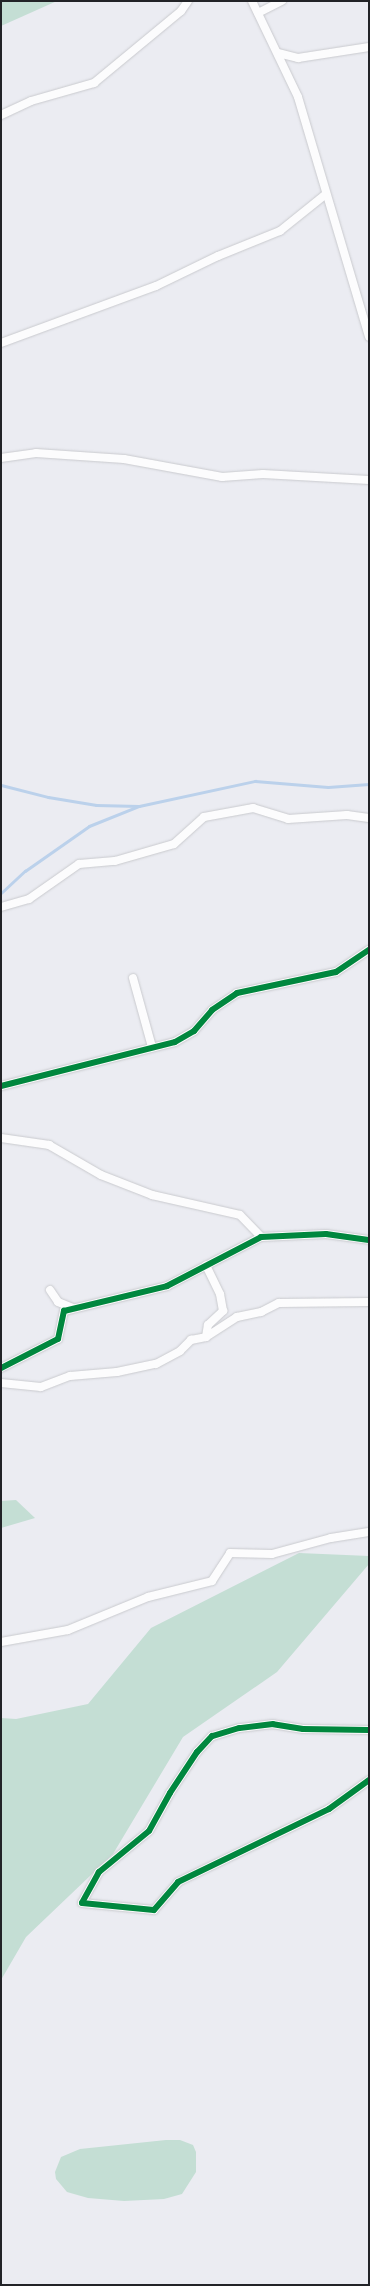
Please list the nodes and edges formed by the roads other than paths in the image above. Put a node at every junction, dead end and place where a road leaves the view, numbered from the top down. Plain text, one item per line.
1 (188, 1) edge
2 (252, 1) edge
3 (282, 1) edge
4 (258, 13) junction
5 (369, 47) edge
6 (278, 53) junction
7 (1, 115) edge
8 (325, 194) junction
9 (369, 336) edge
10 (1, 343) edge
11 (1, 458) edge
12 (369, 480) edge
13 (369, 818) edge
14 (1, 907) edge
15 (369, 950) edge
16 (133, 978) dead end
17 (152, 1047) junction
18 (1, 1086) edge
19 (1, 1138) edge
20 (261, 1237) junction
21 (369, 1240) edge
22 (206, 1265) junction
23 (50, 1290) dead end
24 (369, 1302) edge
25 (73, 1308) junction
26 (206, 1337) junction
27 (1, 1368) edge
28 (1, 1383) edge
29 (369, 1532) edge
30 (1, 1642) edge
31 (369, 1730) edge
32 (369, 1780) edge

1 - 7 street
2 - 4 street
3 - 4 street
4 - 6 street
5 - 6 street
6 - 8 street
8 - 9 street
8 - 10 street
11 - 12 street
13 - 14 street
15 - 17 street
16 - 17 street
17 - 18 street
19 - 20 street
20 - 21 street
20 - 22 street
22 - 25 street
22 - 26 street
23 - 25 street
24 - 26 street
25 - 27 street
26 - 28 street
29 - 30 street
31 - 32 street

